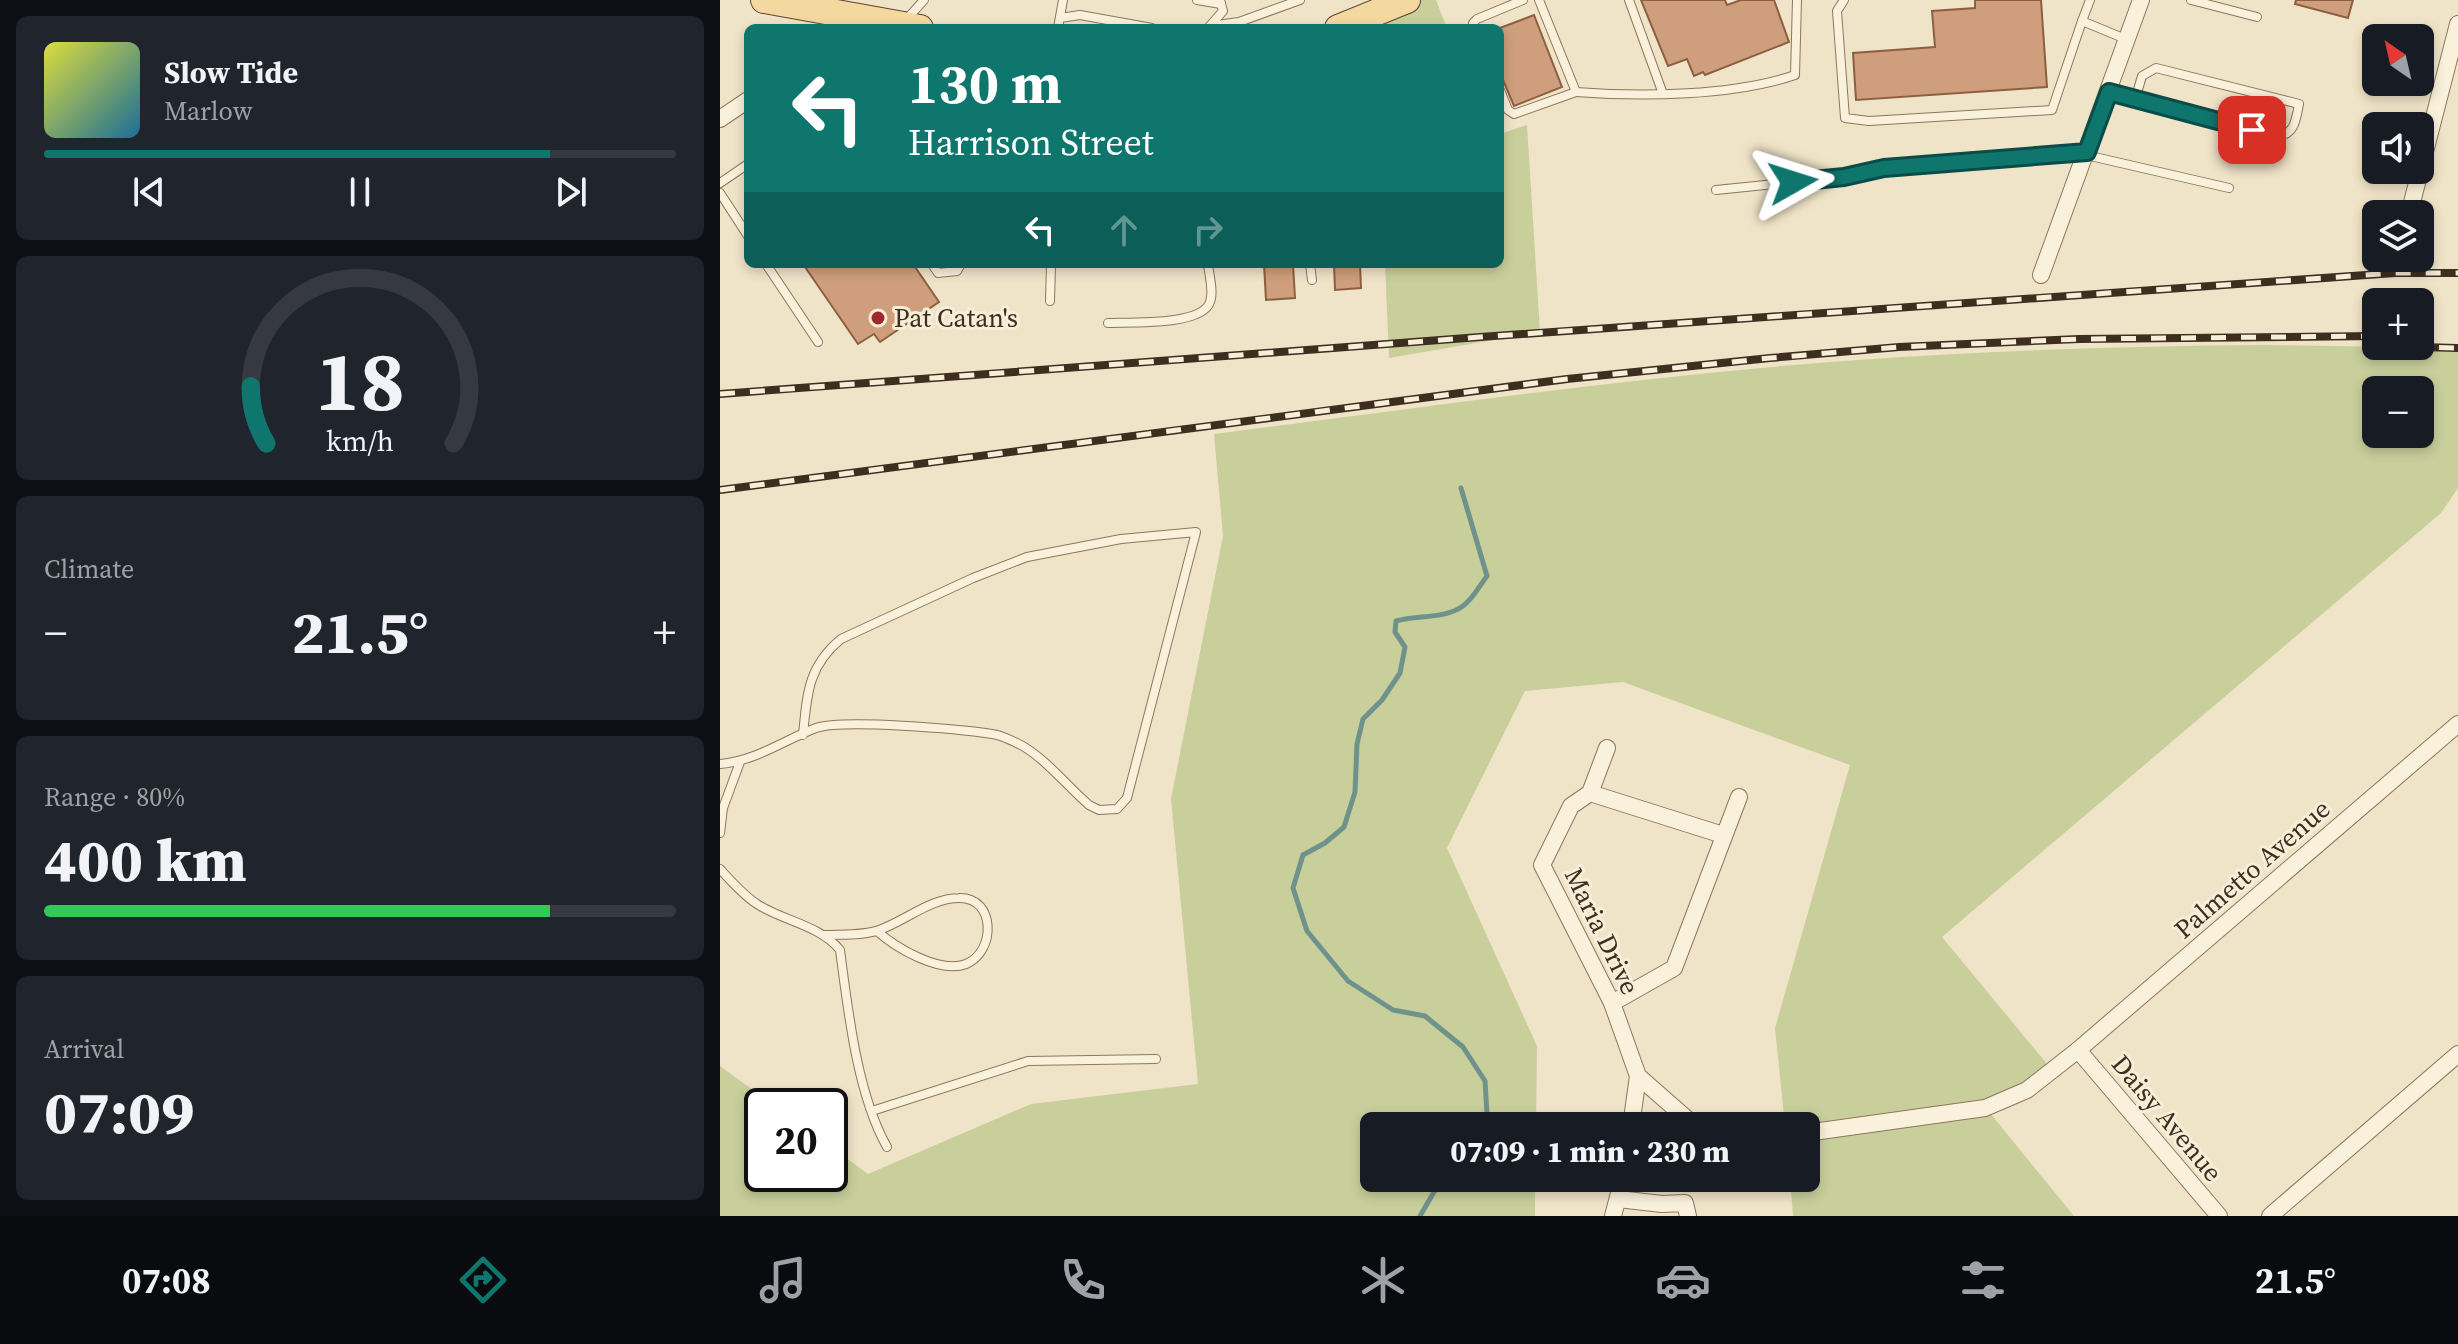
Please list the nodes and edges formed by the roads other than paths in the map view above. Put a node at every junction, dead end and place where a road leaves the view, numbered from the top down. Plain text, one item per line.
1 (764, 0) edge
2 (924, 0) edge
3 (1063, 0) edge
4 (1197, 0) edge
5 (1300, 0) edge
6 (1407, 0) edge
7 (1523, 0) edge
8 (1539, 0) edge
9 (1629, 0) edge
10 (1797, 0) edge
11 (1844, 0) edge
12 (2090, 0) edge
13 (2141, 0) edge
14 (2191, 0) edge
15 (1221, 2) edge
16 (2257, 17) dead end
17 (834, 20) edge
18 (2082, 21) junction
19 (887, 22) edge
20 (1059, 23) edge
21 (1130, 24) edge
22 (1212, 24) edge
23 (1227, 24) edge
24 (1351, 24) edge
25 (1473, 24) edge
26 (2458, 24) edge
27 (2128, 40) junction
28 (1576, 92) junction
29 (2109, 92) junction
30 (1663, 94) junction
31 (1504, 100) edge
32 (2135, 100) junction
33 (744, 103) edge
34 (720, 119) edge
35 (2086, 153) junction
36 (744, 167) edge
37 (720, 183) edge
38 (2229, 188) dead end
39 (1716, 190) dead end
40 (720, 193) edge
41 (2413, 200) edge
42 (744, 230) edge
43 (769, 268) edge
44 (935, 268) edge
45 (959, 268) edge
46 (1051, 268) edge
47 (1208, 268) edge
48 (1310, 268) edge
49 (2041, 275) dead end
50 (1312, 280) dead end
51 (1050, 301) dead end
52 (1108, 323) dead end
53 (818, 342) dead end
54 (2458, 724) edge
55 (803, 735) junction
56 (1607, 748) dead end
57 (740, 762) junction
58 (720, 764) edge
59 (1590, 793) junction
60 (1739, 797) dead end
61 (720, 833) edge
62 (1723, 835) junction
63 (720, 869) edge
64 (877, 931) junction
65 (823, 935) junction
66 (1612, 1003) junction
67 (2078, 1050) junction
68 (2458, 1054) edge
69 (1156, 1059) dead end
70 (1638, 1076) junction
71 (872, 1111) junction
72 (1633, 1112) edge
73 (1679, 1112) edge
74 (1820, 1131) edge
75 (887, 1147) dead end
76 (1620, 1192) edge
77 (1618, 1199) junction
78 (1613, 1216) edge
79 (1688, 1216) edge
80 (2219, 1216) edge
81 (2270, 1216) edge

1 - 17 main road
2 - 19 lane
3 - 20 lane
4 - 15 lane
5 - 23 lane
6 - 24 main road
7 - 25 lane
8 - 28 lane
9 - 30 lane
10 - 30 lane
11 - 18 lane
12 - 18 lane
13 - 27 street
14 - 16 lane
15 - 22 lane
17 - 19 main road
18 - 27 lane
20 - 21 lane
26 - 41 street
27 - 29 street
28 - 30 lane
28 - 31 lane
29 - 32 lane
29 - 35 street
32 - 32 lane
33 - 34 street
35 - 38 lane
35 - 39 lane
35 - 49 street
36 - 37 lane
40 - 42 lane
43 - 53 lane
44 - 45 lane
46 - 51 lane
47 - 52 lane
48 - 50 lane
54 - 67 street, Palmetto Avenue
55 - 55 lane
55 - 57 lane
56 - 59 street, Maria Drive
57 - 58 lane
57 - 61 lane
59 - 62 street
59 - 66 street, Maria Drive
60 - 62 street
62 - 66 street
63 - 65 lane
64 - 64 lane
64 - 65 lane
65 - 71 lane
66 - 70 street, Maria Drive
67 - 74 street
67 - 80 street, Daisy Avenue
68 - 81 street
69 - 71 lane
70 - 72 street
70 - 73 street, Maria Drive
71 - 75 lane
76 - 77 street
77 - 78 street
77 - 79 street

